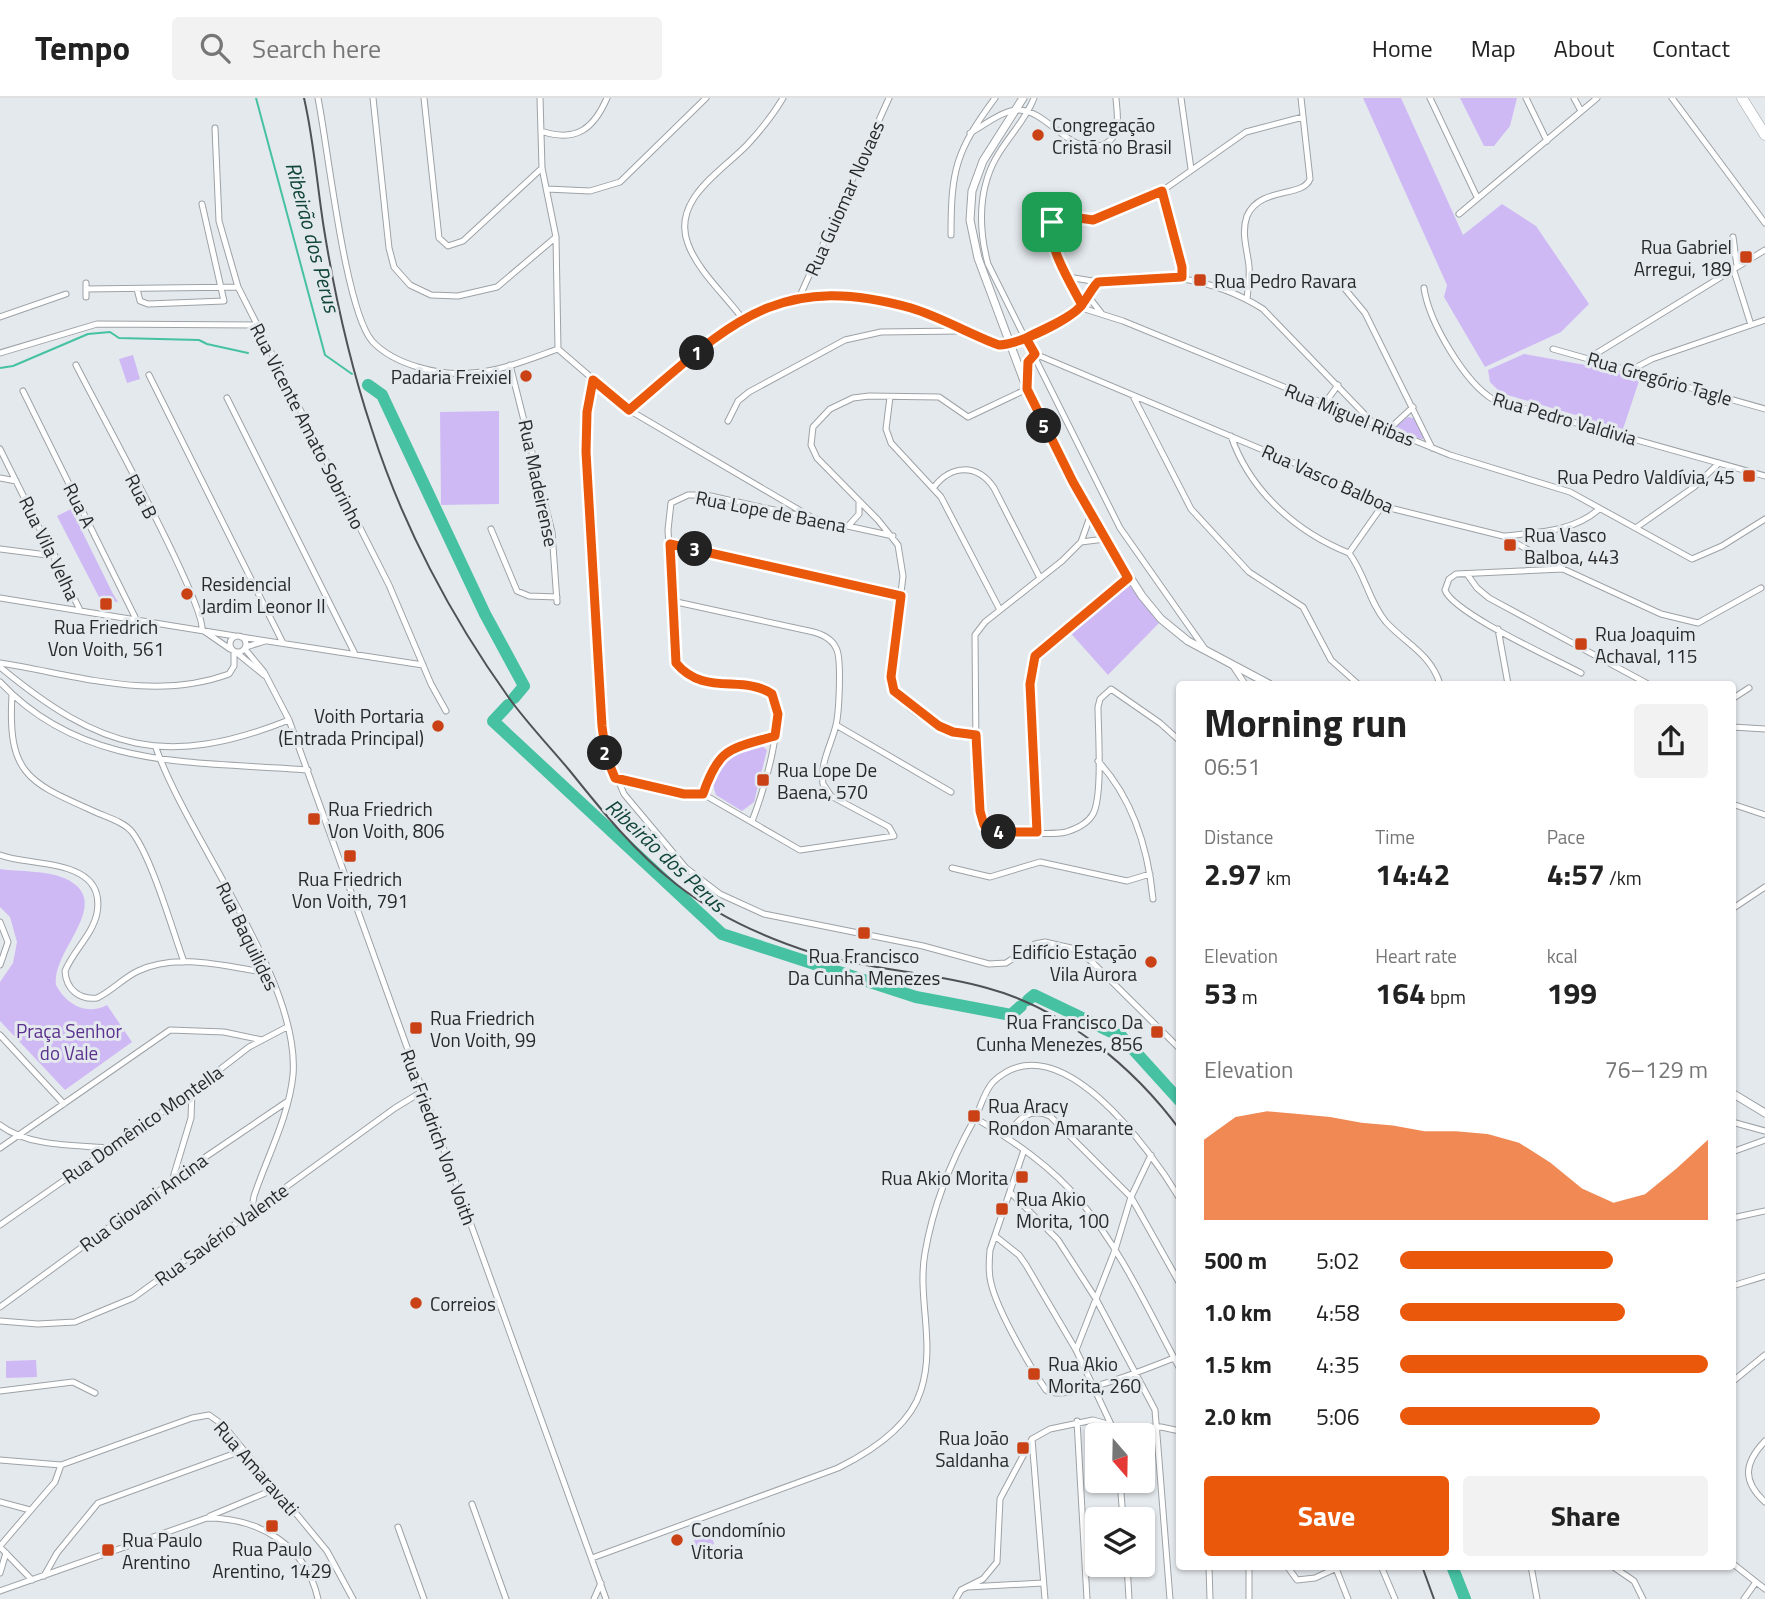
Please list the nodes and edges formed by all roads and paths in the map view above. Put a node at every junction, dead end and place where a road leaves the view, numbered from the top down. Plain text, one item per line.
1 (318, 98) edge
2 (373, 98) edge
3 (424, 98) edge
4 (540, 98) edge
5 (607, 98) edge
6 (706, 98) edge
7 (783, 98) edge
8 (890, 98) edge
9 (995, 98) edge
10 (1023, 98) edge
11 (1034, 98) edge
12 (1116, 98) edge
13 (1181, 98) edge
14 (1301, 98) edge
15 (1430, 98) edge
16 (1526, 98) edge
17 (1574, 98) edge
18 (1597, 98) edge
19 (1672, 98) edge
20 (1742, 98) edge
21 (1017, 109) junction
22 (1581, 111) junction
23 (1028, 112) junction
24 (1303, 117) junction
25 (215, 128) dead end
26 (544, 132) junction
27 (970, 133) junction
28 (1765, 135) edge
29 (1547, 141) junction
30 (542, 168) junction
31 (1191, 169) junction
32 (547, 189) junction
33 (1162, 191) junction
34 (1477, 197) junction
35 (202, 204) dead end
36 (1459, 214) dead end
37 (1765, 223) edge
38 (951, 235) dead end
39 (556, 237) junction
40 (1733, 237) dead end
41 (1765, 250) edge
42 (1735, 267) junction
43 (1068, 277) junction
44 (1182, 277) junction
45 (1098, 282) junction
46 (238, 287) junction
47 (223, 288) junction
48 (1424, 288) dead end
49 (137, 289) junction
50 (1345, 289) dead end
51 (66, 294) dead end
52 (1088, 296) junction
53 (86, 297) dead end
54 (799, 299) junction
55 (1247, 299) junction
56 (1082, 305) junction
57 (1102, 314) junction
58 (0, 317) edge
59 (742, 318) junction
60 (1765, 320) edge
61 (256, 325) junction
62 (1751, 325) junction
63 (962, 330) junction
64 (1026, 338) junction
65 (1010, 345) junction
66 (558, 349) junction
67 (1553, 349) dead end
68 (0, 353) edge
69 (1035, 354) junction
70 (1588, 358) junction
71 (76, 365) dead end
72 (510, 365) junction
73 (1633, 369) junction
74 (149, 375) dead end
75 (593, 380) junction
76 (1338, 385) junction
77 (1027, 389) junction
78 (23, 391) dead end
79 (890, 397) junction
80 (1133, 397) junction
81 (227, 398) dead end
82 (1325, 403) junction
83 (1413, 407) junction
84 (1765, 409) edge
85 (629, 410) junction
86 (728, 421) dead end
87 (1374, 425) junction
88 (1387, 431) junction
89 (1230, 436) junction
90 (1432, 448) junction
91 (0, 449) edge
92 (1719, 463) junction
93 (1765, 476) edge
94 (0, 478) edge
95 (16, 481) junction
96 (934, 487) junction
97 (859, 501) junction
98 (1382, 506) junction
99 (1598, 510) junction
100 (1091, 514) junction
101 (815, 519) junction
102 (1765, 519) edge
103 (848, 526) junction
104 (1637, 527) junction
105 (491, 529) dead end
106 (893, 536) junction
107 (1503, 536) junction
108 (1105, 540) junction
109 (1081, 541) junction
110 (670, 544) junction
111 (0, 549) edge
112 (1349, 553) junction
113 (55, 556) junction
114 (1563, 569) junction
115 (1467, 574) junction
116 (1040, 578) junction
117 (1128, 578) junction
118 (1761, 588) dead end
119 (901, 596) junction
120 (0, 598) edge
121 (672, 601) junction
122 (80, 610) junction
123 (1000, 610) junction
124 (136, 619) junction
125 (1498, 629) junction
126 (203, 630) junction
127 (238, 637) junction
128 (268, 640) junction
129 (283, 643) junction
130 (245, 648) junction
131 (1205, 649) junction
132 (234, 652) junction
133 (355, 654) junction
134 (1232, 664) junction
135 (0, 665) edge
136 (423, 665) junction
137 (1581, 673) dead end
138 (267, 677) junction
139 (1243, 681) edge
140 (1263, 681) edge
141 (1355, 681) edge
142 (1439, 681) edge
143 (1507, 681) edge
144 (1643, 681) edge
145 (0, 682) edge
146 (1748, 688) dead end
147 (12, 695) junction
148 (1736, 696) edge
149 (446, 710) dead end
150 (289, 720) junction
151 (836, 725) junction
152 (1736, 727) edge
153 (1765, 729) edge
154 (976, 735) junction
155 (775, 736) junction
156 (1176, 737) edge
157 (156, 748) junction
158 (160, 759) junction
159 (1098, 761) junction
160 (308, 770) junction
161 (615, 778) junction
162 (951, 792) dead end
163 (703, 794) junction
164 (1736, 805) edge
165 (1765, 816) edge
166 (752, 821) junction
167 (1037, 832) junction
168 (0, 855) edge
169 (952, 868) dead end
170 (1150, 874) junction
171 (1765, 887) edge
172 (1153, 899) dead end
173 (1736, 906) edge
174 (0, 922) edge
175 (184, 962) junction
176 (0, 965) edge
177 (269, 972) junction
178 (287, 1027) junction
179 (0, 1035) edge
180 (262, 1040) junction
181 (1176, 1045) edge
182 (192, 1091) junction
183 (423, 1091) junction
184 (1736, 1095) edge
185 (288, 1101) junction
186 (64, 1104) junction
187 (1765, 1113) edge
188 (975, 1118) junction
189 (1736, 1123) edge
190 (0, 1125) edge
191 (1765, 1131) edge
192 (17, 1135) junction
193 (1006, 1136) junction
194 (1765, 1140) edge
195 (0, 1148) edge
196 (111, 1148) junction
197 (1024, 1150) junction
198 (1736, 1151) edge
199 (1151, 1155) junction
200 (172, 1181) junction
201 (1010, 1192) junction
202 (1176, 1193) edge
203 (1131, 1197) junction
204 (1765, 1211) edge
205 (251, 1213) junction
206 (1736, 1217) edge
207 (0, 1225) edge
208 (995, 1236) junction
209 (1115, 1250) junction
210 (1765, 1276) edge
211 (1176, 1277) edge
212 (1736, 1285) edge
213 (1096, 1299) junction
214 (0, 1307) edge
215 (0, 1321) edge
216 (1076, 1350) junction
217 (1765, 1355) edge
218 (1174, 1358) junction
219 (1176, 1362) edge
220 (1136, 1373) junction
221 (1736, 1379) edge
222 (1094, 1386) junction
223 (0, 1391) edge
224 (95, 1393) dead end
225 (1077, 1421) junction
226 (1107, 1423) edge
227 (1112, 1423) edge
228 (1155, 1426) edge
229 (1158, 1426) junction
230 (1176, 1430) edge
231 (1032, 1439) junction
232 (1765, 1441) edge
233 (244, 1450) junction
234 (0, 1460) edge
235 (61, 1465) junction
236 (275, 1489) junction
237 (0, 1502) edge
238 (1765, 1502) edge
239 (472, 1504) dead end
240 (30, 1510) junction
241 (207, 1518) junction
242 (398, 1527) dead end
243 (0, 1546) edge
244 (6, 1553) junction
245 (592, 1558) junction
246 (1736, 1566) edge
247 (1209, 1570) edge
248 (1249, 1570) edge
249 (1290, 1570) edge
250 (1330, 1570) edge
251 (1338, 1570) edge
252 (1383, 1570) edge
253 (1532, 1570) edge
254 (1618, 1570) edge
255 (0, 1573) edge
256 (44, 1576) junction
257 (1128, 1577) edge
258 (33, 1580) junction
259 (1756, 1582) junction
260 (601, 1583) junction
261 (1043, 1583) junction
262 (965, 1588) junction
263 (1765, 1589) edge
264 (0, 1591) edge
265 (318, 1599) edge
266 (353, 1599) edge
267 (424, 1599) edge
268 (506, 1599) edge
269 (594, 1599) edge
270 (607, 1599) edge
271 (956, 1599) edge
272 (1045, 1599) edge
273 (1087, 1599) edge
274 (1129, 1599) edge
275 (1170, 1599) edge
276 (1210, 1599) edge
277 (1249, 1599) edge
278 (1348, 1599) edge
279 (1395, 1599) edge
280 (1537, 1599) edge
281 (1643, 1599) edge
282 (1744, 1599) edge

1 - 72 street
2 - 39 street
3 - 30 street
4 - 26 street
5 - 26 street
6 - 32 street
7 - 59 street
8 - 54 street, Rua Guiomar Novaes
9 - 27 street
10 - 21 main road
11 - 23 street
12 - 23 street
13 - 31 street
14 - 24 street
15 - 34 street
16 - 29 street
17 - 22 street
18 - 22 street
19 - 37 street
20 - 28 highway
21 - 23 street
21 - 27 street
21 - 65 main road
22 - 29 street
23 - 64 street
24 - 31 street
24 - 55 street
25 - 46 street, Rua Vicente Amato Sobrinho
26 - 30 street
27 - 38 street
29 - 34 street
30 - 32 street
31 - 33 street
32 - 39 street
33 - 43 street
33 - 44 street
34 - 36 street
35 - 47 street
39 - 66 street
40 - 42 street
41 - 42 street
42 - 62 street
42 - 70 street
43 - 45 street
43 - 56 street
44 - 45 street
44 - 55 street
45 - 52 street
46 - 47 street
46 - 61 street, Rua Vicente Amato Sobrinho
47 - 49 street
47 - 49 street
48 - 92 street, Rua Pedro Valdivia
49 - 53 street
50 - 83 street
51 - 58 street
52 - 56 street
52 - 57 street
54 - 59 street
54 - 63 street
55 - 76 street
56 - 57 street, Rua Miguel Ribas
56 - 64 street
57 - 82 street, Rua Miguel Ribas
59 - 85 street
60 - 62 street
61 - 68 street
61 - 136 street, Rua Vicente Amato Sobrinho
62 - 73 street
63 - 65 street
63 - 86 street
64 - 65 street
64 - 69 street
65 - 77 main road
66 - 72 street
66 - 75 street
67 - 70 street, Rua Gregório Tagle
69 - 77 main road
69 - 80 street, Rua Vasco Balboa
69 - 131 street
70 - 73 street, Rua Gregório Tagle
71 - 126 street, Rua B
72 - 105 street, Rua Madeirense
73 - 84 street, Rua Gregório Tagle
74 - 129 street
75 - 85 street
75 - 161 street
76 - 82 street
76 - 87 street
77 - 79 street
77 - 100 main road
78 - 124 street, Rua A
79 - 96 street
79 - 97 street
80 - 89 street, Rua Vasco Balboa
80 - 141 street
81 - 133 street
82 - 87 street, Rua Miguel Ribas
83 - 88 street
83 - 90 street
85 - 101 street
87 - 88 street, Rua Miguel Ribas
88 - 90 street, Rua Miguel Ribas
89 - 98 street, Rua Vasco Balboa
89 - 112 street
90 - 99 street, Rua Miguel Ribas
91 - 95 street, Rua Vila Velha
92 - 93 street, Rua Pedro Valdivia
92 - 104 street
94 - 95 street
95 - 113 street, Rua Vila Velha
96 - 116 street
96 - 123 street
97 - 103 street
97 - 106 street
98 - 107 street, Rua Vasco Balboa
98 - 112 street
99 - 104 street, Rua Miguel Ribas
99 - 107 street
100 - 108 main road
100 - 109 street
101 - 103 street, Rua Lope de Baena
101 - 110 street, Rua Lope de Baena
102 - 104 street, Rua Miguel Ribas
103 - 106 street, Rua Lope de Baena
106 - 119 street
107 - 114 street, Rua Vasco Balboa
108 - 109 street
108 - 117 main road
109 - 116 street
110 - 119 street
110 - 121 street, Rua Lope de Baena
111 - 113 street
112 - 142 street
113 - 122 street, Rua Vila Velha
114 - 115 street
114 - 118 street, Rua Vasco Balboa
115 - 125 street
115 - 144 street
116 - 123 street
117 - 131 main road
117 - 167 street
119 - 154 street
120 - 122 street, Rua Friedrich Von Voith
121 - 151 street
121 - 155 street, Rua Lope de Baena
122 - 124 street, Rua Friedrich Von Voith
123 - 154 street
124 - 126 street, Rua Friedrich Von Voith
125 - 137 street
125 - 143 street
126 - 127 street, Rua Friedrich Von Voith
126 - 132 street, Rua Friedrich Von Voith
127 - 128 street, Rua Friedrich Von Voith
127 - 130 street, Rua Friedrich Von Voith
127 - 132 street
128 - 129 street, Rua Friedrich Von Voith
128 - 130 street
129 - 133 street, Rua Friedrich Von Voith
130 - 132 street
130 - 138 street, Rua Friedrich Von Voith
131 - 134 main road
132 - 135 street
132 - 138 street, Rua Friedrich Von Voith
133 - 136 street, Rua Friedrich Von Voith
134 - 139 street
134 - 140 main road
135 - 157 street
136 - 149 street, Rua Vicente Amato Sobrinho
138 - 150 street, Rua Friedrich Von Voith
145 - 147 street
146 - 148 street
147 - 158 street
147 - 175 street
150 - 157 street
150 - 160 street, Rua Friedrich Von Voith
151 - 162 street
151 - 166 street
152 - 153 street
154 - 167 street
155 - 163 street
155 - 166 street, Rua Lope de Baena
156 - 159 street
157 - 158 street, Rua Baquilides
158 - 160 street
158 - 177 street, Rua Baquilides
159 - 167 street
159 - 170 street
160 - 183 street, Rua Friedrich Von Voith
161 - 163 street
161 - 181 street
163 - 166 street
164 - 165 street
168 - 175 street
169 - 170 street
170 - 172 street
171 - 173 street
174 - 176 street
175 - 177 street
177 - 178 street, Rua Baquilides
178 - 180 street, Rua Domênico Montella
178 - 185 street, Rua Baquilides
179 - 186 street
180 - 182 street, Rua Domênico Montella
180 - 186 street
182 - 196 street, Rua Domênico Montella
182 - 200 street
183 - 205 street, Rua Savério Valente
183 - 245 street, Rua Friedrich Von Voith
184 - 187 main road
185 - 200 street, Rua Giovani Ancina
185 - 205 street, Rua Baquilides
186 - 192 street
188 - 193 street
188 - 199 street
188 - 245 street
189 - 191 street
190 - 192 street
192 - 195 street
192 - 196 street
193 - 197 street
193 - 203 street
194 - 198 street
196 - 207 street, Rua Domênico Montella
197 - 201 street
197 - 209 street
199 - 202 street
199 - 203 street
200 - 214 street, Rua Giovani Ancina
201 - 208 street
201 - 213 street
203 - 209 street
203 - 211 street
204 - 206 street
205 - 215 street, Rua Savério Valente
208 - 216 street
208 - 222 street
209 - 213 street
209 - 218 street
210 - 212 street
213 - 216 street
213 - 220 street
216 - 222 street
217 - 221 street
218 - 219 street
218 - 220 street
220 - 222 street
220 - 229 street
222 - 227 street
223 - 224 street
225 - 226 street
225 - 231 street
225 - 273 street
228 - 229 street
229 - 230 street
229 - 275 street
231 - 261 street
231 - 262 street
232 - 238 street
233 - 235 street, Rua Amaravati
233 - 236 street, Rua Amaravati
233 - 256 street
234 - 235 street, Rua Amaravati
235 - 240 street
236 - 241 street
236 - 266 street, Rua Amaravati
237 - 240 street
239 - 268 street
240 - 243 street
241 - 256 street
241 - 265 street
242 - 267 street
243 - 244 street
244 - 255 street
244 - 258 street
245 - 260 street, Rua Friedrich Von Voith
246 - 259 street
247 - 276 street
248 - 277 street
249 - 250 street
251 - 278 street
252 - 279 street
253 - 280 street
254 - 281 street
256 - 258 street
257 - 274 street
258 - 264 street
259 - 263 street
259 - 282 street
260 - 269 street
260 - 270 street, Rua Friedrich Von Voith
261 - 262 street
261 - 272 street
262 - 271 street

